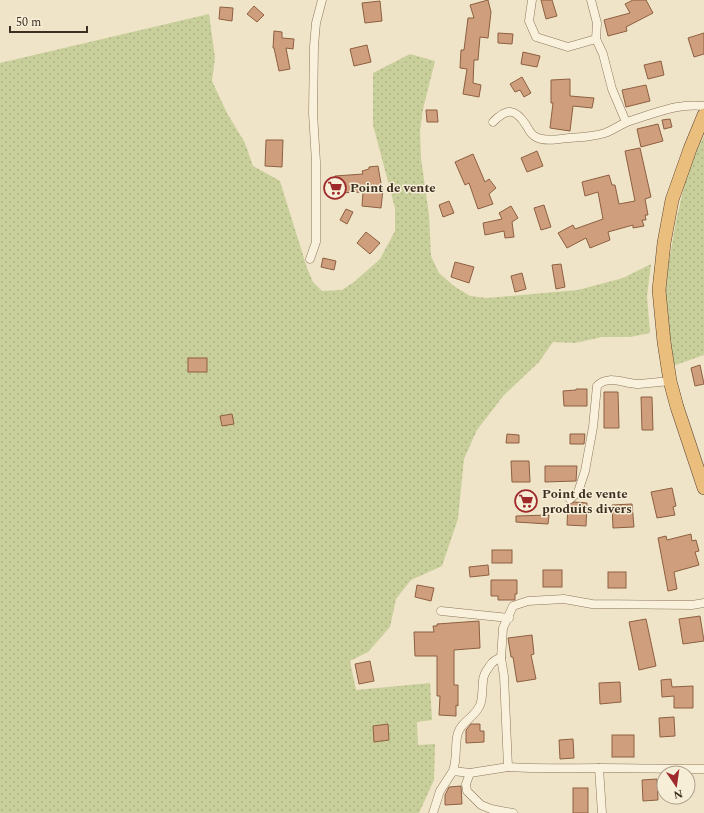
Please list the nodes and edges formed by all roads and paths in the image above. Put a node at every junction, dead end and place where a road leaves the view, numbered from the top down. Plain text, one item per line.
1 (322, 0) edge
2 (532, 0) edge
3 (591, 0) edge
4 (596, 39) junction
5 (704, 106) edge
6 (704, 115) edge
7 (493, 122) dead end
8 (626, 122) junction
9 (310, 259) dead end
10 (670, 381) junction
11 (704, 488) edge
12 (570, 499) dead end
13 (704, 603) edge
14 (441, 611) dead end
15 (509, 618) junction
16 (501, 658) junction
17 (508, 767) junction
18 (599, 768) junction
19 (704, 769) edge
20 (453, 771) junction
21 (470, 773) junction
22 (433, 813) edge
23 (513, 813) edge
24 (602, 813) edge

1 - 9 street
2 - 4 street
3 - 4 street
4 - 8 street
5 - 8 street
6 - 10 highway
7 - 8 street
10 - 11 highway
10 - 12 street
13 - 15 street
14 - 15 street
15 - 16 street
16 - 17 street
16 - 20 street
17 - 18 street
17 - 21 street
18 - 19 street
18 - 24 street
20 - 21 street
20 - 22 street
21 - 23 street

